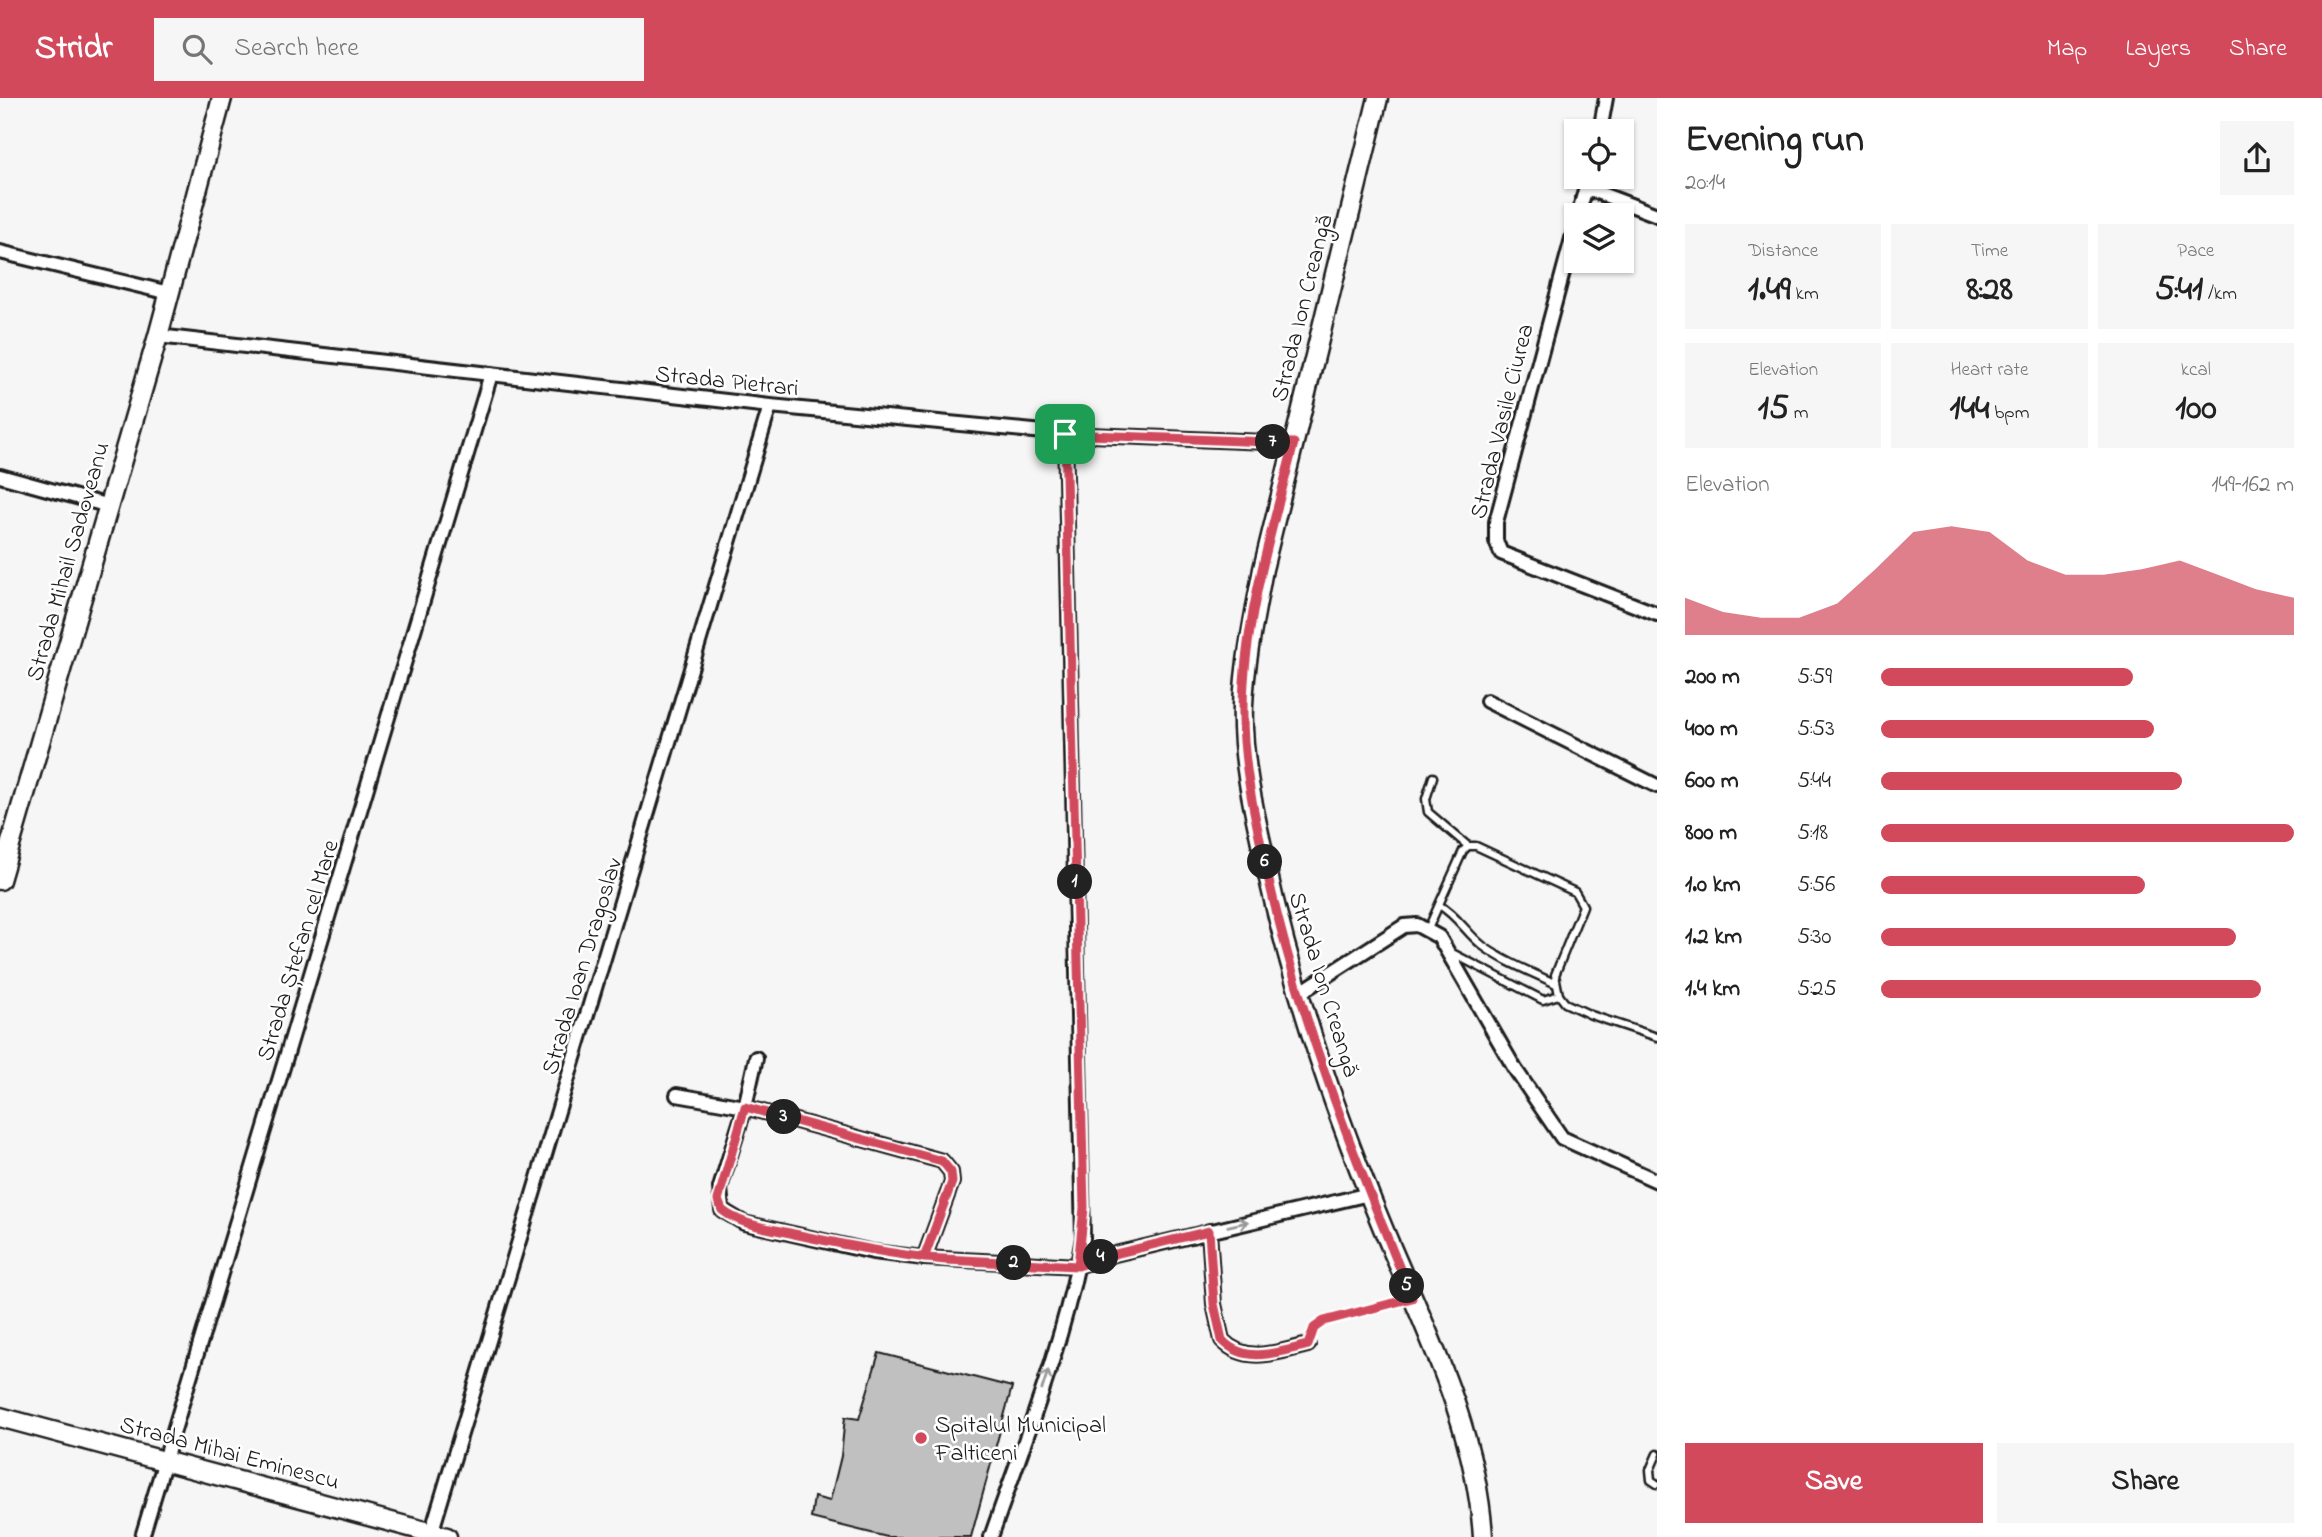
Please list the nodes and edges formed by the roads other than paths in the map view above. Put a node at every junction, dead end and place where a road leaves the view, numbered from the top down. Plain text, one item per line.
1 (222, 98) edge
2 (1378, 98) edge
3 (1606, 98) edge
4 (1602, 119) edge
5 (1600, 189) edge
6 (1657, 215) edge
7 (0, 252) edge
8 (1564, 266) edge
9 (169, 293) junction
10 (158, 336) junction
11 (491, 374) junction
12 (770, 407) junction
13 (1065, 434) junction
14 (1294, 443) junction
15 (0, 477) edge
16 (109, 506) junction
17 (1657, 614) edge
18 (1487, 701) dead end
19 (1433, 777) dead end
20 (1657, 786) edge
21 (1468, 846) junction
22 (0, 880) edge
23 (1439, 905) junction
24 (1428, 929) junction
25 (1447, 950) junction
26 (1556, 985) junction
27 (1298, 994) junction
28 (1559, 995) junction
29 (1657, 1037) edge
30 (756, 1058) dead end
31 (677, 1095) dead end
32 (745, 1107) junction
33 (1657, 1181) edge
34 (1369, 1194) junction
35 (1209, 1231) junction
36 (924, 1258) junction
37 (1078, 1266) junction
38 (1308, 1345) road end
39 (0, 1417) edge
40 (1657, 1454) edge
41 (167, 1460) junction
42 (1657, 1484) edge
43 (436, 1536) edge
44 (142, 1537) edge
45 (991, 1537) edge
46 (1483, 1537) edge

1 - 9 main road, Strada Mihail Sadoveanu
2 - 14 main road, Strada Ion Creangă
3 - 4 street
5 - 6 street
7 - 9 street
8 - 17 street, Strada Vasile Ciurea
9 - 10 main road, Strada Mihail Sadoveanu
10 - 11 street, Strada Pietrari
10 - 16 main road, Strada Mihail Sadoveanu
11 - 12 street, Strada Pietrari
11 - 41 street, Strada Ștefan cel Mare
12 - 13 street, Strada Pietrari
12 - 43 street, Strada Ioan Dragoslav
13 - 14 street, Strada Pietrari
13 - 37 street
14 - 27 main road, Strada Ion Creangă
15 - 16 street
16 - 22 main road, Strada Mihail Sadoveanu
18 - 20 street
19 - 21 lane
21 - 23 lane
21 - 26 lane
23 - 24 lane
23 - 26 lane
24 - 25 street
24 - 27 street
25 - 28 lane
25 - 33 street
26 - 28 lane
27 - 34 main road, Strada Ion Creangă
28 - 29 lane
30 - 32 street
31 - 32 street
32 - 36 street
32 - 36 street
35 -> 34 street
34 - 46 main road, Strada Ion Creangă
35 - 37 street
35 - 38 street
36 - 37 street
45 -> 37 street
39 - 41 main road, Strada Mihai Eminescu
40 - 42 lane
41 - 43 main road, Strada Mihai Eminescu
41 - 44 street, Strada Ștefan cel Mare

